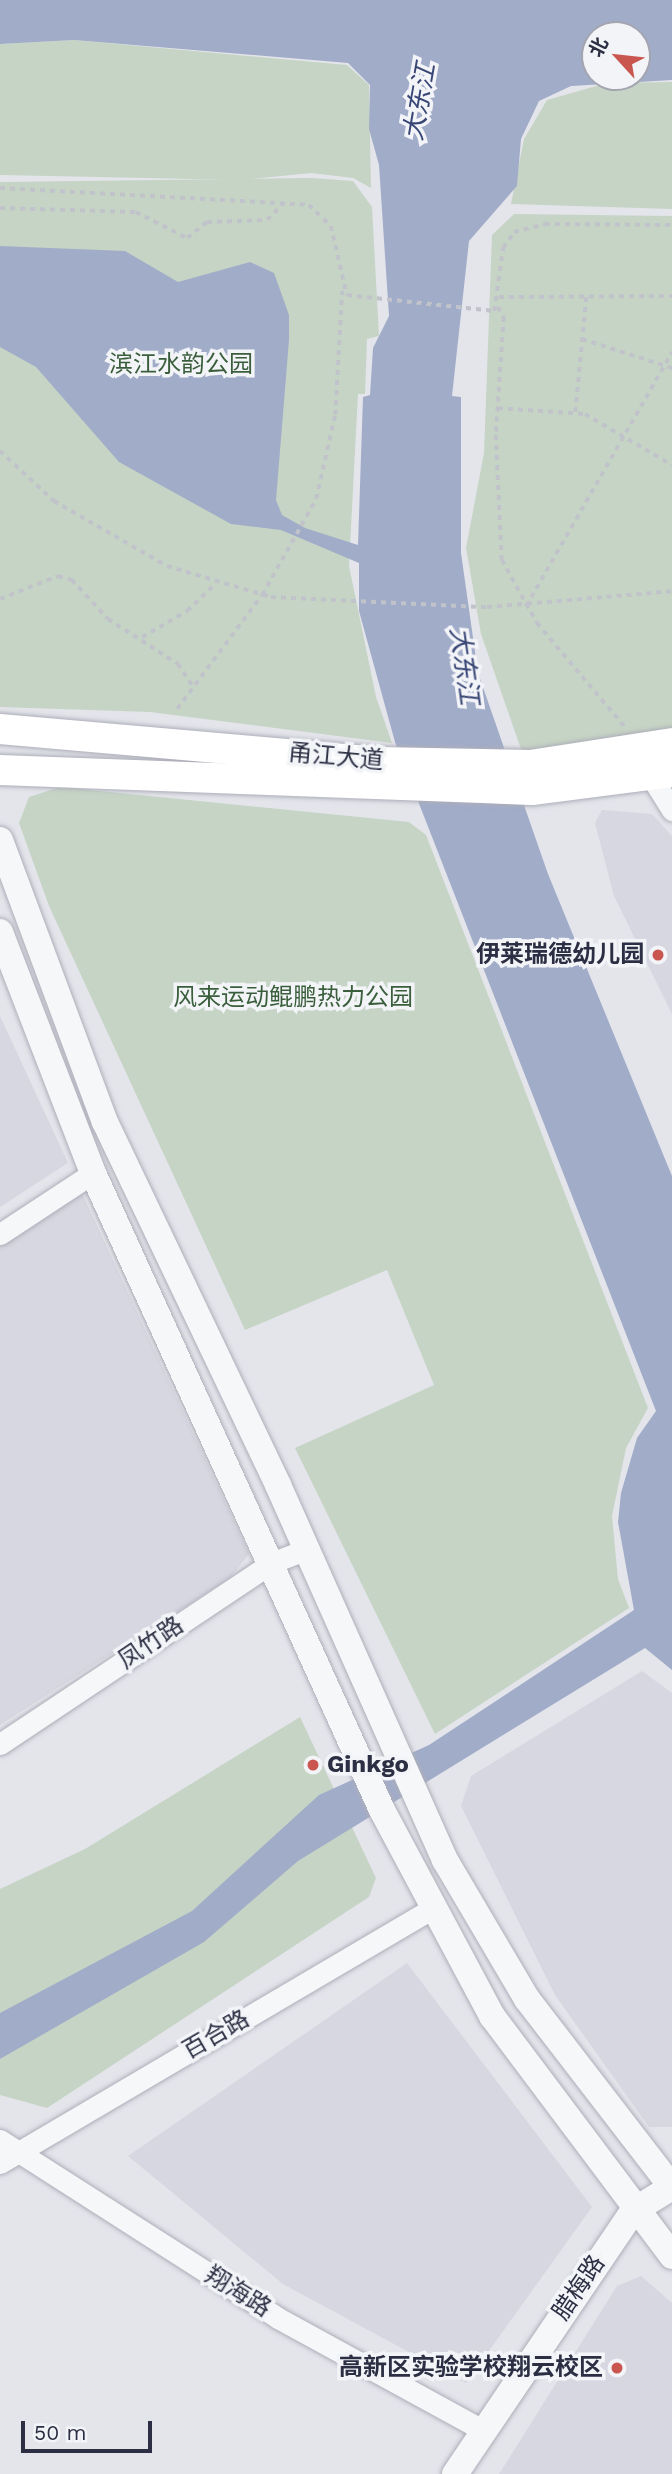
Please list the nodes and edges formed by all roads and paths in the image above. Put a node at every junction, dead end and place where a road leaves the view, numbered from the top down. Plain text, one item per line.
1 (0, 188) edge
2 (284, 203) junction
3 (0, 208) edge
4 (672, 225) edge
5 (342, 288) junction
6 (586, 296) junction
7 (672, 296) edge
8 (499, 297) junction
9 (496, 309) junction
10 (582, 339) junction
11 (672, 352) edge
12 (664, 366) junction
13 (672, 368) edge
14 (498, 408) junction
15 (575, 412) junction
16 (623, 436) junction
17 (0, 451) edge
18 (672, 465) edge
19 (216, 583) junction
20 (672, 591) edge
21 (262, 595) junction
22 (0, 599) edge
23 (526, 606) junction
24 (142, 637) junction
25 (193, 687) junction
26 (177, 709) dead end
27 (0, 729) edge
28 (635, 739) dead end
29 (672, 743) edge
30 (0, 770) edge
31 (379, 775) junction
32 (662, 775) edge
33 (512, 777) junction
34 (672, 810) edge
35 (0, 840) edge
36 (0, 932) edge
37 (93, 1173) junction
38 (0, 1234) edge
39 (307, 1549) junction
40 (271, 1563) junction
41 (0, 1744) edge
42 (433, 1908) junction
43 (5, 2152) edge
44 (670, 2177) edge
45 (634, 2211) junction
46 (672, 2256) edge
47 (484, 2431) junction
48 (455, 2474) edge

1 - 2 path
2 - 3 path
2 - 5 path
4 - 8 path
5 - 9 path
5 - 21 path
6 - 7 path
6 - 8 path
6 - 10 path
8 - 9 path
9 - 14 path
10 - 12 path
10 - 15 path
11 - 12 path
12 - 13 path
12 - 16 path
14 - 15 path
14 - 23 path
15 - 16 path
16 - 18 path
16 - 23 path
17 - 19 path
19 - 21 path
19 - 24 path
20 - 23 path
21 - 23 path
21 - 25 path
22 - 24 path
23 - 28 path
24 - 25 path
25 - 26 path
27 - 31 main road, 甬江大道
29 - 33 main road, 甬江大道
30 - 31 main road, 甬江大道
31 - 33 main road, 甬江大道
32 - 33 main road, 甬江大道
32 - 34 street
35 - 39 street
36 - 37 street
37 - 38 street
37 - 40 street
39 - 40 street, 凤竹路
39 - 44 street
40 - 41 street, 凤竹路
40 - 42 street
42 - 43 street, 百合路
42 - 45 street
43 - 47 street, 翔海路
44 - 45 street, 腊梅路
45 - 46 street
45 - 47 street, 腊梅路
47 - 48 street, 腊梅路

